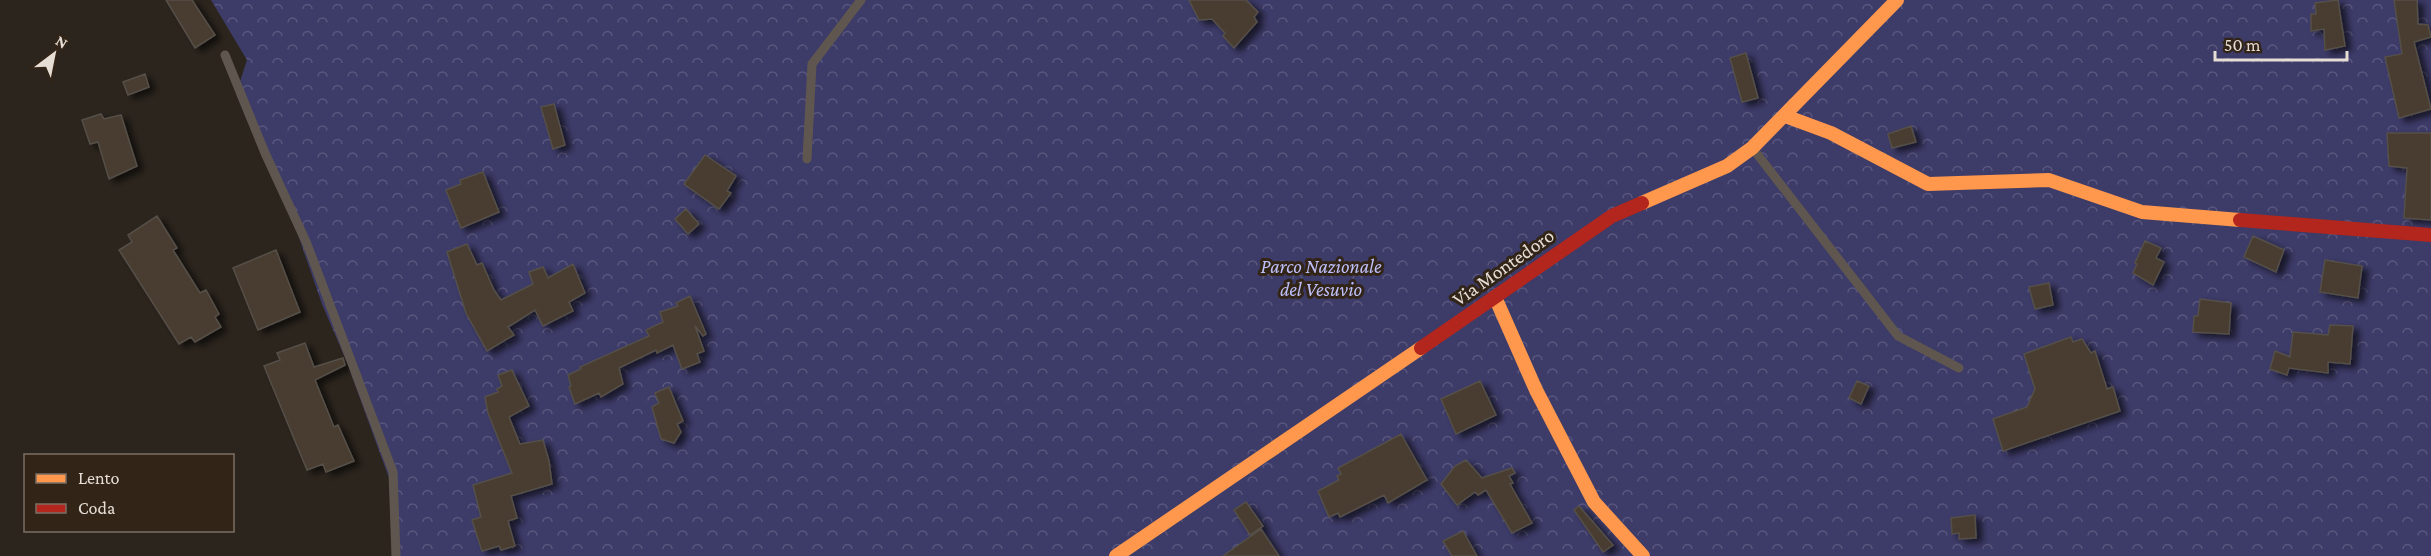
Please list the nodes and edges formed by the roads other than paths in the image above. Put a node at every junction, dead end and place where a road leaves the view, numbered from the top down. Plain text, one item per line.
1 (861, 0) edge
2 (1897, 0) edge
3 (225, 55) dead end
4 (1785, 116) junction
5 (1752, 148) junction
6 (807, 159) dead end
7 (2431, 235) edge
8 (1495, 297) junction
9 (1959, 368) dead end
10 (396, 556) edge
11 (1116, 556) edge
12 (1643, 556) edge

1 - 6 lane
2 - 4 street, Via Montedoro
3 - 10 lane
4 - 5 street, Via Montedoro
4 - 7 street
5 - 8 street, Via Montedoro
5 - 9 lane
8 - 11 street, Via Montedoro
8 - 12 street

